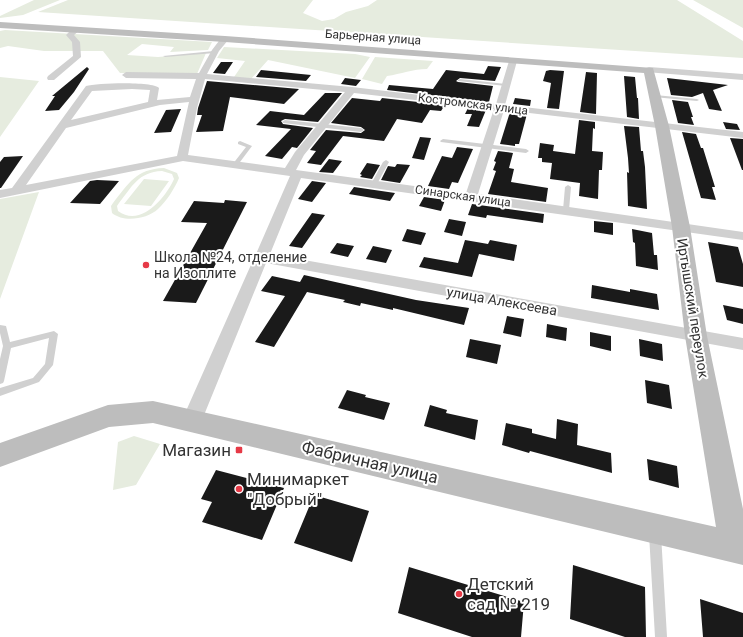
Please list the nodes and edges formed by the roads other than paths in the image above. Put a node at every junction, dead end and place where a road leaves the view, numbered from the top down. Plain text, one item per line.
1 (0, 25) edge
2 (76, 30) junction
3 (225, 39) junction
4 (214, 52) junction
5 (165, 56) dead end
6 (513, 61) junction
7 (649, 70) junction
8 (126, 75) dead end
9 (202, 76) junction
10 (743, 77) edge
11 (51, 78) dead end
12 (460, 80) dead end
13 (506, 85) junction
14 (352, 90) junction
15 (655, 96) junction
16 (194, 99) junction
17 (697, 100) dead end
18 (154, 103) junction
19 (500, 107) junction
20 (284, 122) dead end
21 (64, 125) junction
22 (324, 126) junction
23 (662, 126) junction
24 (361, 130) dead end
25 (743, 135) edge
26 (443, 141) dead end
27 (240, 143) dead end
28 (487, 146) junction
29 (526, 151) dead end
30 (183, 158) junction
31 (386, 162) dead end
32 (235, 165) junction
33 (293, 173) junction
34 (374, 184) junction
35 (568, 187) dead end
36 (17, 190) junction
37 (0, 194) edge
38 (471, 197) junction
39 (566, 210) junction
40 (681, 226) junction
41 (743, 236) edge
42 (260, 257) junction
43 (0, 328) edge
44 (696, 336) junction
45 (743, 344) edge
46 (7, 346) junction
47 (0, 381) edge
48 (0, 392) edge
49 (192, 420) junction
50 (0, 455) edge
51 (655, 529) junction
52 (739, 548) edge
53 (661, 637) edge

1 - 2 street, Барьерная улица
2 - 3 street, Барьерная улица
2 - 11 street
3 - 4 street
3 - 6 street, Барьерная улица
4 - 5 lane
4 - 9 street
6 - 7 street, Барьерная улица
6 - 13 street
7 - 10 street, Барьерная улица
7 - 15 street, Иртышский переулок
8 - 9 street, Костромская улица
9 - 14 street, Костромская улица
9 - 16 street
12 - 13 lane
13 - 19 street
14 - 19 street, Костромская улица
14 - 22 street
15 - 17 lane
15 - 23 street, Иртышский переулок
16 - 18 street
16 - 30 street
18 - 21 street
18 - 21 street
19 - 23 street, Костромская улица
19 - 28 street
20 - 22 lane
21 - 36 street
22 - 24 lane
22 - 33 street
23 - 25 street, Костромская улица
23 - 40 street, Иртышский переулок
26 - 28 lane
27 - 32 lane
28 - 29 lane
28 - 38 street
30 - 32 street, Синарская улица
30 - 36 street, Синарская улица
31 - 34 lane
32 - 33 street, Синарская улица
33 - 34 street, Синарская улица
33 - 42 street
34 - 38 street, Синарская улица
35 - 39 lane
36 - 37 street, Синарская улица
38 - 39 street, Синарская улица
39 - 40 street, Синарская улица
40 - 41 street, Синарская улица
40 - 44 street, Иртышский переулок
42 - 44 street, улица Алексеева
42 - 49 street
43 - 46 lane
44 - 45 street, улица Алексеева
44 - 52 street, Иртышский переулок
46 - 47 lane
46 - 48 lane
49 - 50 street, Фабричная улица
49 - 51 street, Фабричная улица
51 - 52 street, Фабричная улица
51 - 53 lane

